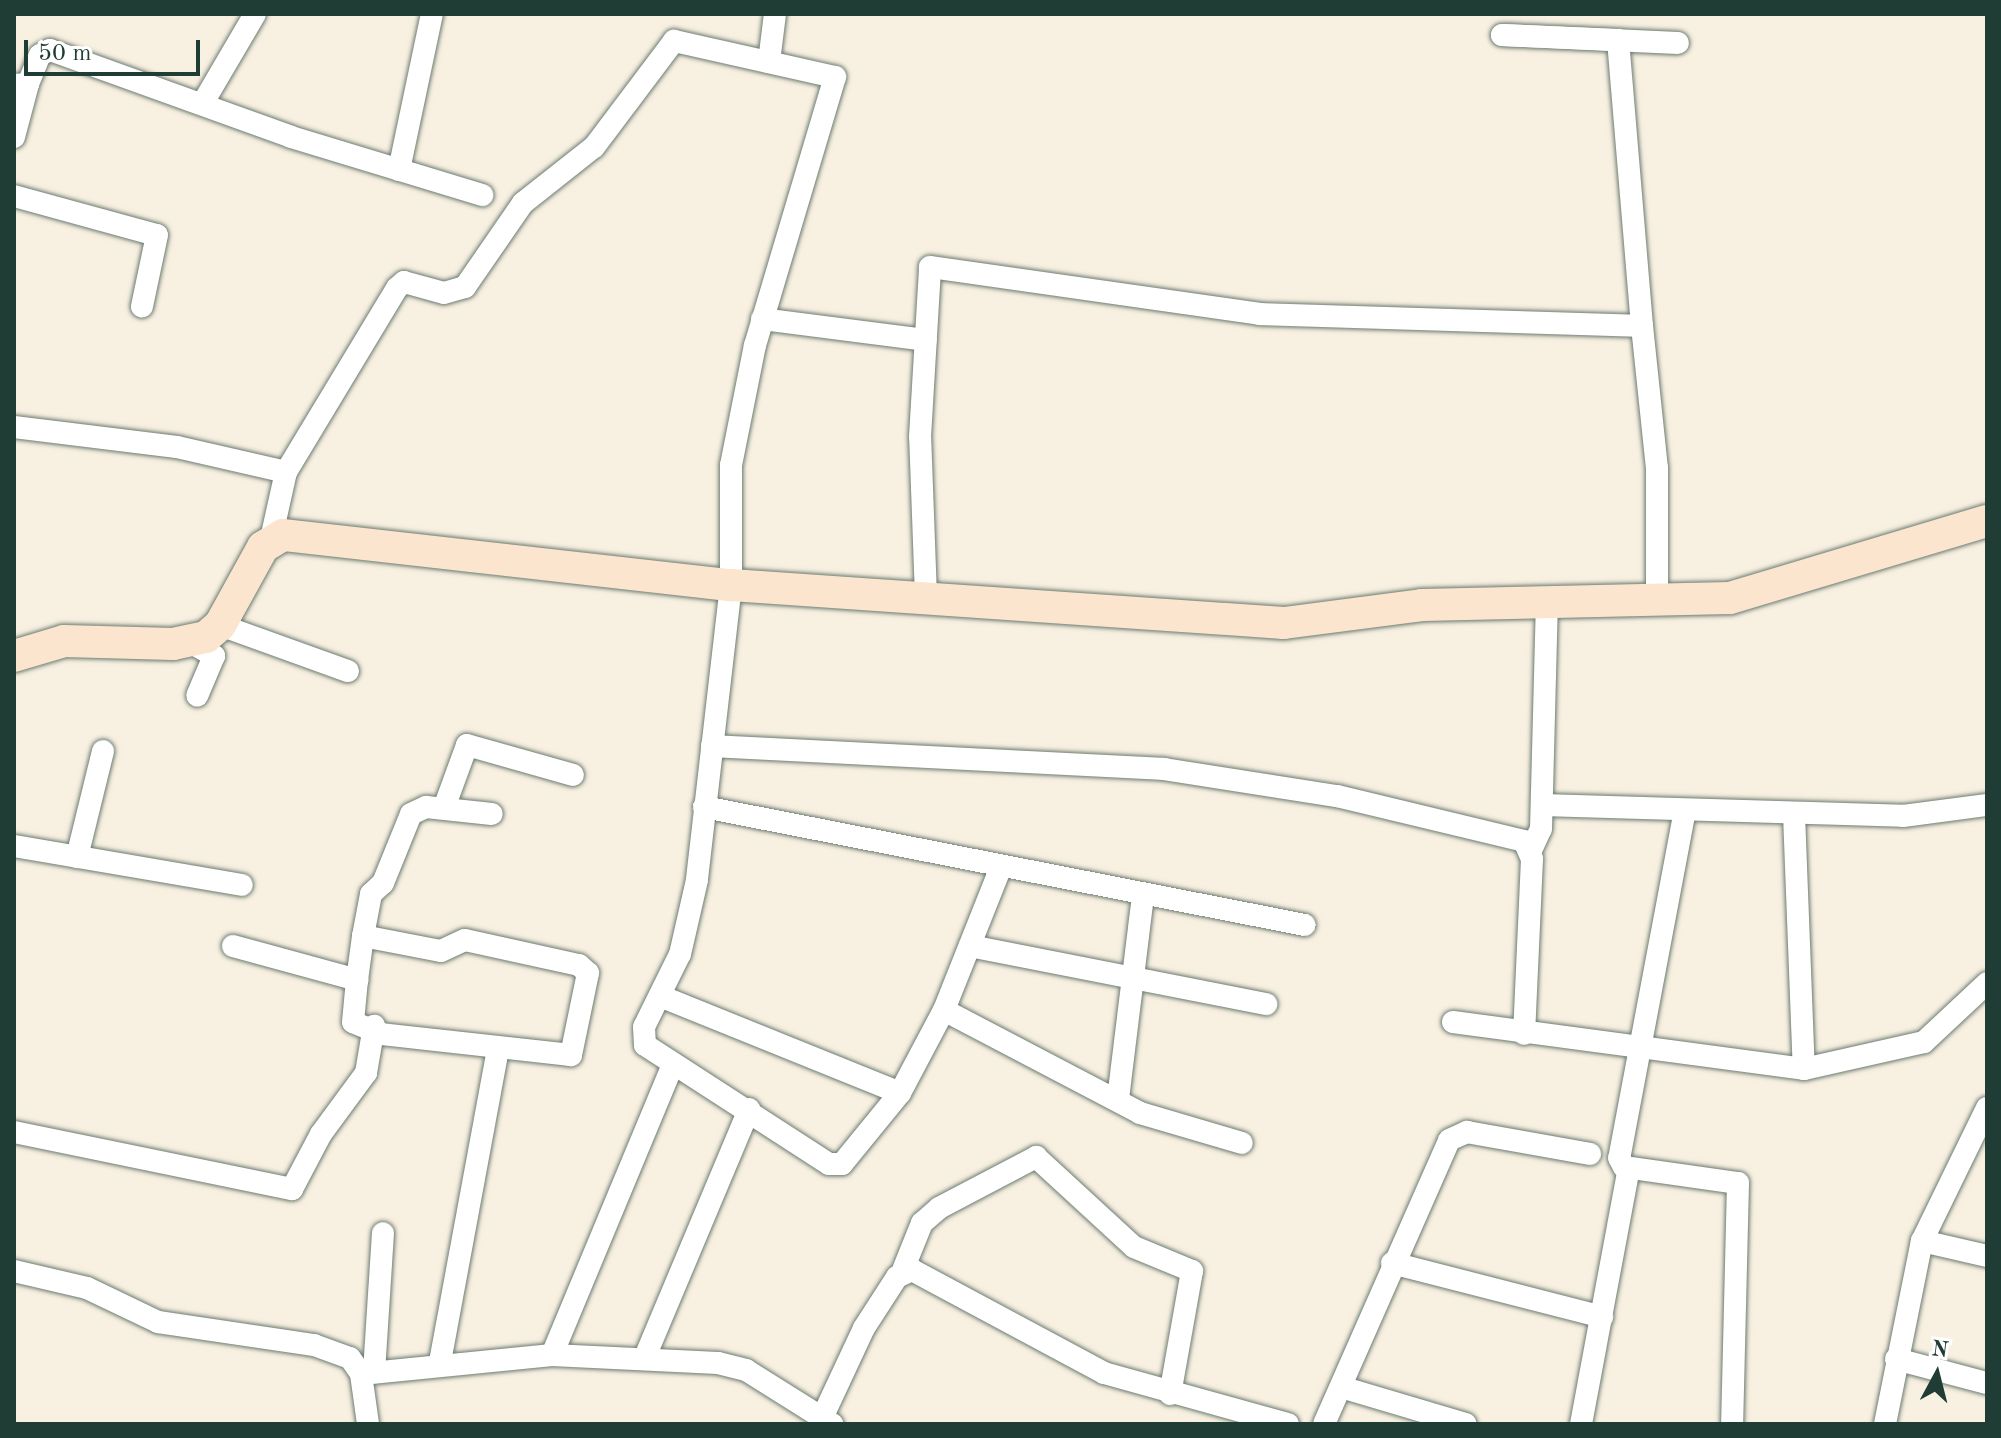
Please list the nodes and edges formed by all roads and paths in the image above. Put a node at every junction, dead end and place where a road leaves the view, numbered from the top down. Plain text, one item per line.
1 (255, 14) edge
2 (432, 14) edge
3 (775, 14) edge
4 (1678, 43) dead end
5 (769, 62) junction
6 (21, 84) edge
7 (204, 101) junction
8 (14, 137) edge
9 (399, 170) junction
10 (482, 195) dead end
11 (14, 196) edge
12 (142, 306) dead end
13 (762, 319) junction
14 (1642, 326) junction
15 (926, 340) junction
16 (14, 427) edge
17 (286, 472) junction
18 (1987, 521) edge
19 (271, 539) junction
20 (731, 585) junction
21 (926, 597) junction
22 (1547, 603) junction
23 (1657, 603) junction
24 (220, 625) junction
25 (190, 642) junction
26 (14, 656) edge
27 (348, 671) dead end
28 (197, 696) dead end
29 (712, 746) junction
30 (103, 751) dead end
31 (573, 775) dead end
32 (1542, 805) junction
33 (1987, 805) edge
34 (704, 807) junction
35 (444, 808) junction
36 (1685, 810) junction
37 (492, 814) dead end
38 (1794, 814) junction
39 (14, 846) edge
40 (1532, 848) junction
41 (77, 857) junction
42 (1001, 867) junction
43 (242, 885) dead end
44 (1143, 895) junction
45 (1305, 925) dead end
46 (363, 936) junction
47 (233, 946) dead end
48 (970, 946) junction
49 (357, 980) junction
50 (1133, 982) junction
51 (1987, 983) edge
52 (660, 996) junction
53 (1266, 1004) dead end
54 (944, 1010) junction
55 (1453, 1022) dead end
56 (374, 1026) junction
57 (1524, 1034) junction
58 (498, 1048) junction
59 (1639, 1052) junction
60 (673, 1065) junction
61 (1804, 1069) junction
62 (900, 1093) junction
63 (1118, 1099) junction
64 (1987, 1108) edge
65 (749, 1109) junction
66 (14, 1132) edge
67 (1242, 1143) dead end
68 (1590, 1154) dead end
69 (1629, 1168) junction
70 (383, 1233) dead end
71 (1922, 1241) junction
72 (1987, 1256) edge
73 (1392, 1263) junction
74 (903, 1270) junction
75 (14, 1271) edge
76 (1602, 1317) junction
77 (552, 1355) junction
78 (645, 1357) junction
79 (1896, 1359) junction
80 (440, 1362) junction
81 (368, 1373) junction
82 (1987, 1383) edge
83 (1341, 1387) junction
84 (1170, 1394) junction
85 (827, 1421) edge
86 (368, 1424) edge
87 (1288, 1424) edge
88 (1324, 1424) edge
89 (1466, 1424) edge
90 (1581, 1424) edge
91 (1732, 1424) edge
92 (1885, 1424) edge

1 - 7 street
2 - 9 street
3 - 5 street
4 - 14 street
5 - 13 street
5 - 17 street
6 - 7 street
6 - 8 street
7 - 9 street
9 - 10 street
11 - 12 street
13 - 15 street
13 - 20 street
14 - 15 street
14 - 23 street
15 - 21 street
16 - 17 street
17 - 19 street
18 - 23 street
19 - 20 street
19 - 24 street
20 - 21 street
20 - 29 street
21 - 22 street
22 - 23 street
22 - 32 street
24 - 25 street
24 - 27 street
25 - 26 street
25 - 28 street
29 - 34 street
29 - 40 street
30 - 41 street
31 - 35 street
32 - 36 street
32 - 40 street
33 - 38 street
34 - 42 street
34 - 52 street
35 - 37 street
35 - 46 street
36 - 38 street
36 - 59 street
38 - 61 street
39 - 41 street
40 - 57 street
41 - 43 street
42 - 44 street
42 - 48 street
44 - 45 street
44 - 50 street
46 - 49 street
46 - 58 street
47 - 49 street
48 - 50 street
48 - 54 street
49 - 56 street
50 - 53 street
50 - 63 street
51 - 61 street
52 - 60 street
52 - 62 street
54 - 62 street
54 - 63 street
55 - 57 street
56 - 58 street
56 - 66 street
57 - 59 street
58 - 80 street
59 - 61 street
59 - 69 street
60 - 65 street
60 - 77 street
62 - 65 street
63 - 67 street
64 - 71 street
65 - 78 street
68 - 73 street
69 - 76 street
69 - 91 street
70 - 81 street
71 - 72 street
71 - 79 street
73 - 76 street
73 - 83 street
74 - 84 street
74 - 84 street
74 - 85 street
75 - 81 street
76 - 90 street
77 - 78 street
77 - 80 street
78 - 85 street
79 - 82 street
79 - 92 street
80 - 81 street
81 - 86 street
83 - 88 street
83 - 89 street
84 - 87 street

